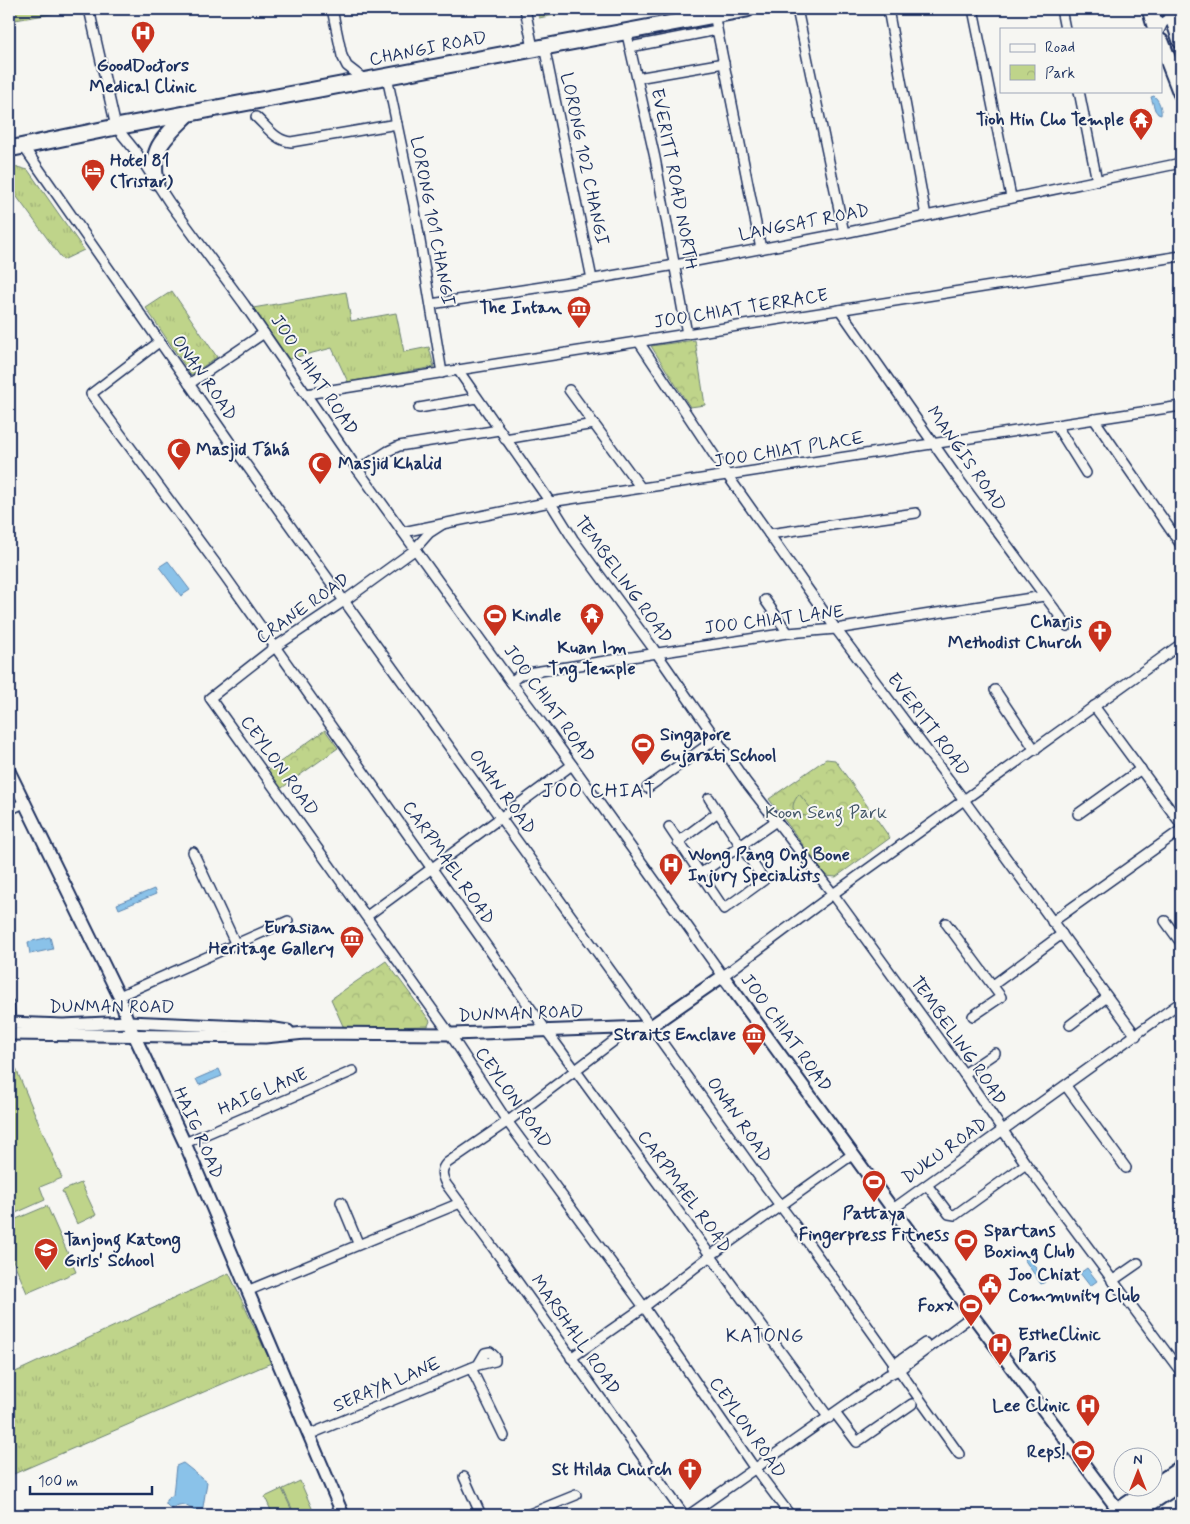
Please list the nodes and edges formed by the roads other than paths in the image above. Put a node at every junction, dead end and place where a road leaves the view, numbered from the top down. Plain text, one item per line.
1 (89, 9) edge
2 (332, 9) edge
3 (526, 9) edge
4 (747, 9) edge
5 (797, 9) edge
6 (888, 9) edge
7 (972, 9) edge
8 (1061, 9) edge
9 (1150, 9) edge
10 (714, 14) junction
11 (1175, 14) edge
12 (1065, 28) edge
13 (1156, 28) edge
14 (1161, 28) edge
15 (626, 30) junction
16 (717, 30) junction
17 (1181, 41) edge
18 (1163, 45) edge
19 (539, 46) junction
20 (630, 47) junction
21 (724, 63) junction
22 (387, 77) junction
23 (637, 78) junction
24 (366, 80) junction
25 (1078, 92) edge
26 (1181, 93) edge
27 (188, 114) junction
28 (256, 118) dead end
29 (397, 124) junction
30 (116, 127) junction
31 (16, 148) edge
32 (1181, 163) edge
33 (1097, 181) junction
34 (156, 182) junction
35 (1011, 197) junction
36 (926, 216) junction
37 (844, 232) junction
38 (760, 249) junction
39 (1181, 256) edge
40 (675, 265) junction
41 (592, 279) junction
42 (431, 304) junction
43 (840, 310) junction
44 (264, 333) junction
45 (687, 334) junction
46 (159, 342) junction
47 (639, 342) junction
48 (458, 370) junction
49 (442, 373) junction
50 (189, 384) junction
51 (569, 390) dead end
52 (306, 394) junction
53 (477, 398) junction
54 (1181, 406) edge
55 (419, 408) dead end
56 (1094, 419) junction
57 (594, 424) junction
58 (1056, 425) junction
59 (502, 434) junction
60 (934, 443) junction
61 (358, 470) junction
62 (1086, 473) dead end
63 (728, 476) junction
64 (641, 488) junction
65 (550, 502) junction
66 (916, 513) dead end
67 (443, 524) junction
68 (403, 532) junction
69 (769, 534) junction
70 (1181, 545) edge
71 (416, 549) junction
72 (1044, 596) junction
73 (765, 600) dead end
74 (344, 602) junction
75 (1067, 626) dead end
76 (836, 630) junction
77 (788, 633) junction
78 (1181, 644) edge
79 (275, 647) junction
80 (656, 653) junction
81 (510, 682) junction
82 (995, 690) dead end
83 (210, 698) joint
84 (1094, 706) junction
85 (716, 739) junction
86 (1035, 750) junction
87 (572, 765) junction
88 (1141, 769) junction
89 (9, 771) edge
90 (648, 788) dead end
91 (709, 798) dead end
92 (964, 800) junction
93 (24, 803) junction
94 (9, 810) edge
95 (718, 812) junction
96 (1078, 814) dead end
97 (501, 817) junction
98 (776, 820) junction
99 (1181, 824) edge
100 (669, 828) dead end
101 (1181, 830) edge
102 (678, 842) junction
103 (742, 844) junction
104 (193, 852) dead end
105 (432, 868) junction
106 (700, 874) junction
107 (833, 894) junction
108 (367, 916) junction
109 (1165, 921) dead end
110 (288, 922) dead end
111 (946, 922) dead end
112 (1052, 922) junction
113 (1062, 934) junction
114 (1181, 943) edge
115 (236, 945) junction
116 (723, 976) junction
117 (993, 985) junction
118 (119, 996) junction
119 (1107, 997) junction
120 (1181, 1002) edge
121 (9, 1004) edge
122 (973, 1016) dead end
123 (128, 1022) junction
124 (1070, 1025) dead end
125 (9, 1026) edge
126 (651, 1026) junction
127 (631, 1028) junction
128 (546, 1030) junction
129 (305, 1033) junction
130 (450, 1034) junction
131 (134, 1036) junction
132 (1136, 1036) junction
133 (996, 1053) dead end
134 (575, 1070) junction
135 (353, 1071) dead end
136 (964, 1074) junction
137 (1066, 1086) junction
138 (507, 1121) junction
139 (1002, 1130) junction
140 (185, 1144) junction
141 (854, 1154) junction
142 (1026, 1164) junction
143 (1126, 1168) dead end
144 (927, 1185) junction
145 (341, 1202) dead end
146 (460, 1203) junction
147 (780, 1206) junction
148 (893, 1209) junction
149 (358, 1244) junction
150 (710, 1256) junction
151 (1138, 1263) dead end
152 (1112, 1281) junction
153 (247, 1291) junction
154 (644, 1307) junction
155 (972, 1314) junction
156 (571, 1358) junction
157 (897, 1367) junction
158 (1181, 1372) edge
159 (912, 1404) dead end
160 (832, 1416) junction
161 (308, 1435) junction
162 (504, 1436) dead end
163 (959, 1454) dead end
164 (1181, 1468) edge
165 (755, 1469) junction
166 (464, 1477) dead end
167 (1181, 1483) edge
168 (576, 1495) dead end
169 (1117, 1514) edge
170 (343, 1515) edge
171 (481, 1515) edge
172 (527, 1515) edge
173 (684, 1515) edge
174 (689, 1515) edge
175 (790, 1515) edge
176 (1133, 1515) edge

1 - 30 street
2 - 24 street
3 - 19 street, LORONG 102 CHANGI
4 - 10 main road, CHANGI ROAD
5 - 37 street
6 - 36 street
7 - 35 street
8 - 12 street
9 - 13 main road
10 - 15 main road, CHANGI ROAD
10 - 16 street
11 - 14 street
11 - 17 main road
15 - 19 main road, CHANGI ROAD
15 - 20 street, EVERITT ROAD NORTH
16 - 20 street
16 - 21 street
17 - 18 main road
18 - 26 main road
19 - 22 main road, CHANGI ROAD
19 - 41 street, LORONG 102 CHANGI
20 - 23 street, EVERITT ROAD NORTH
21 - 23 street
21 - 38 street
22 - 24 main road, CHANGI ROAD
22 - 29 street, LORONG 101 CHANGI
23 - 40 street, EVERITT ROAD NORTH
24 - 27 main road, CHANGI ROAD
25 - 33 street
27 - 30 main road, CHANGI ROAD
27 - 34 main road
28 - 29 street
29 - 42 street, LORONG 101 CHANGI
30 - 31 main road, CHANGI ROAD
30 - 34 street, JOO CHIAT ROAD
31 - 46 street, ONAN ROAD
32 - 33 street, LANGSAT ROAD
33 - 35 street, LANGSAT ROAD
34 - 44 street, JOO CHIAT ROAD
35 - 36 street, LANGSAT ROAD
36 - 37 street, LANGSAT ROAD
37 - 38 street, LANGSAT ROAD
38 - 40 street, LANGSAT ROAD
39 - 43 street, JOO CHIAT TERRACE
40 - 41 street, LANGSAT ROAD
40 - 45 street, EVERITT ROAD NORTH
41 - 42 street, LANGSAT ROAD
42 - 49 street, LORONG 101 CHANGI
43 - 45 street, JOO CHIAT TERRACE
43 - 60 street, MANGIS ROAD
44 - 50 street
44 - 52 street, JOO CHIAT ROAD
45 - 47 street, JOO CHIAT TERRACE
46 - 50 street, ONAN ROAD
46 - 79 street, CARPMAEL ROAD
47 - 48 street, JOO CHIAT TERRACE
47 - 63 street, EVERITT ROAD
48 - 49 street, JOO CHIAT TERRACE
48 - 53 street, TEMBELING ROAD
49 - 52 street, JOO CHIAT TERRACE
50 - 74 street, ONAN ROAD
51 - 57 street
52 - 61 street, JOO CHIAT ROAD
53 - 55 street
53 - 59 street, TEMBELING ROAD
54 - 56 street, JOO CHIAT PLACE
56 - 58 street, JOO CHIAT PLACE
56 - 70 street
57 - 59 street
57 - 64 street
58 - 60 street, JOO CHIAT PLACE
58 - 62 street
59 - 61 street
59 - 65 street, TEMBELING ROAD
60 - 63 street, JOO CHIAT PLACE
60 - 72 street, MANGIS ROAD
61 - 68 street, JOO CHIAT ROAD
63 - 64 street, JOO CHIAT PLACE
63 - 69 street, EVERITT ROAD
64 - 65 street, JOO CHIAT PLACE
65 - 67 street, JOO CHIAT PLACE
65 - 80 street, TEMBELING ROAD
66 - 69 street
67 - 68 street, JOO CHIAT PLACE
67 - 71 street, CRANE ROAD
68 - 71 street, JOO CHIAT ROAD
69 - 76 street, EVERITT ROAD
71 - 74 street, CRANE ROAD
71 - 81 street, JOO CHIAT ROAD
72 - 75 street, MANGIS ROAD
72 - 76 street, JOO CHIAT LANE
73 - 77 street
74 - 79 street, CRANE ROAD
74 - 97 street, ONAN ROAD
76 - 77 street, JOO CHIAT LANE
76 - 92 street, EVERITT ROAD
77 - 80 street, JOO CHIAT LANE
78 - 84 street
79 - 83 street, CRANE ROAD
79 - 105 street, CARPMAEL ROAD
80 - 81 street, JOO CHIAT LANE
80 - 85 street, TEMBELING ROAD
81 - 87 street, JOO CHIAT ROAD
82 - 86 street
83 - 108 street, CEYLON ROAD
84 - 86 street
84 - 88 street
85 - 90 street
85 - 98 street, TEMBELING ROAD
86 - 92 street
87 - 97 street
87 - 116 street, JOO CHIAT ROAD
88 - 96 street
88 - 99 street
89 - 93 street, HAIG ROAD
91 - 95 street
92 - 107 street
92 - 112 street, EVERITT ROAD
93 - 94 street
93 - 118 street, HAIG ROAD
95 - 102 street
95 - 103 street
97 - 105 street
97 - 126 street, ONAN ROAD
98 - 103 street
98 - 107 street, TEMBELING ROAD
100 - 102 street
101 - 112 street
102 - 106 street
103 - 106 street
103 - 106 street
104 - 115 street
105 - 108 street
105 - 128 street, CARPMAEL ROAD
107 - 116 street
107 - 136 street, TEMBELING ROAD
108 - 130 street, CEYLON ROAD
109 - 114 street
110 - 115 street
111 - 117 street
112 - 113 street, EVERITT ROAD
113 - 117 street
113 - 119 street, EVERITT ROAD
115 - 118 street
116 - 126 street, DUNMAN ROAD
116 - 141 street, JOO CHIAT ROAD
117 - 122 street
118 - 123 street, HAIG ROAD
119 - 124 street
119 - 132 street, EVERITT ROAD
120 - 132 street, DUKU ROAD
121 - 125 street
123 - 125 street, DUNMAN ROAD
123 - 129 street, DUNMAN ROAD
123 - 131 street, HAIG ROAD
125 - 131 street, DUNMAN ROAD
126 - 127 street, DUNMAN ROAD
126 - 147 street, ONAN ROAD
127 - 128 street, DUNMAN ROAD
127 - 134 street
128 - 130 street, DUNMAN ROAD
128 - 134 street, CARPMAEL ROAD
129 - 130 street, DUNMAN ROAD
129 - 131 street, DUNMAN ROAD
130 - 138 street, CEYLON ROAD
131 - 140 street, HAIG ROAD
132 - 137 street, DUKU ROAD
133 - 136 street
134 - 138 street
134 - 150 street, CARPMAEL ROAD
135 - 140 street, HAIG LANE
136 - 139 street, TEMBELING ROAD
137 - 139 street, DUKU ROAD
137 - 143 street
138 - 146 street, MARSHALL ROAD
138 - 154 street, CEYLON ROAD
139 - 142 street, TEMBELING ROAD
139 - 144 street, DUKU ROAD
140 - 153 street, HAIG ROAD
141 - 147 street
141 - 148 street, JOO CHIAT ROAD
142 - 144 street
142 - 152 street, TEMBELING ROAD
144 - 148 street, DUKU ROAD
145 - 149 street
146 - 149 street
146 - 156 street, MARSHALL ROAD
147 - 150 street
147 - 157 street, ONAN ROAD
148 - 155 street, JOO CHIAT ROAD
149 - 153 street
150 - 154 street
150 - 160 street, CARPMAEL ROAD
151 - 152 street
152 - 158 street, TEMBELING ROAD
153 - 161 street, HAIG ROAD
154 - 156 street
154 - 165 street, CEYLON ROAD
155 - 157 street
155 - 169 street, JOO CHIAT ROAD
156 - 173 street, MARSHALL ROAD
157 - 160 street
157 - 163 street, ONAN ROAD
159 - 160 street, CARPMAEL ROAD
160 - 165 street
161 - 162 street, SERAYA LANE
161 - 170 street, HAIG ROAD
164 - 169 main road
165 - 174 street
165 - 175 street, CEYLON ROAD
166 - 171 street
167 - 176 main road
168 - 172 street

